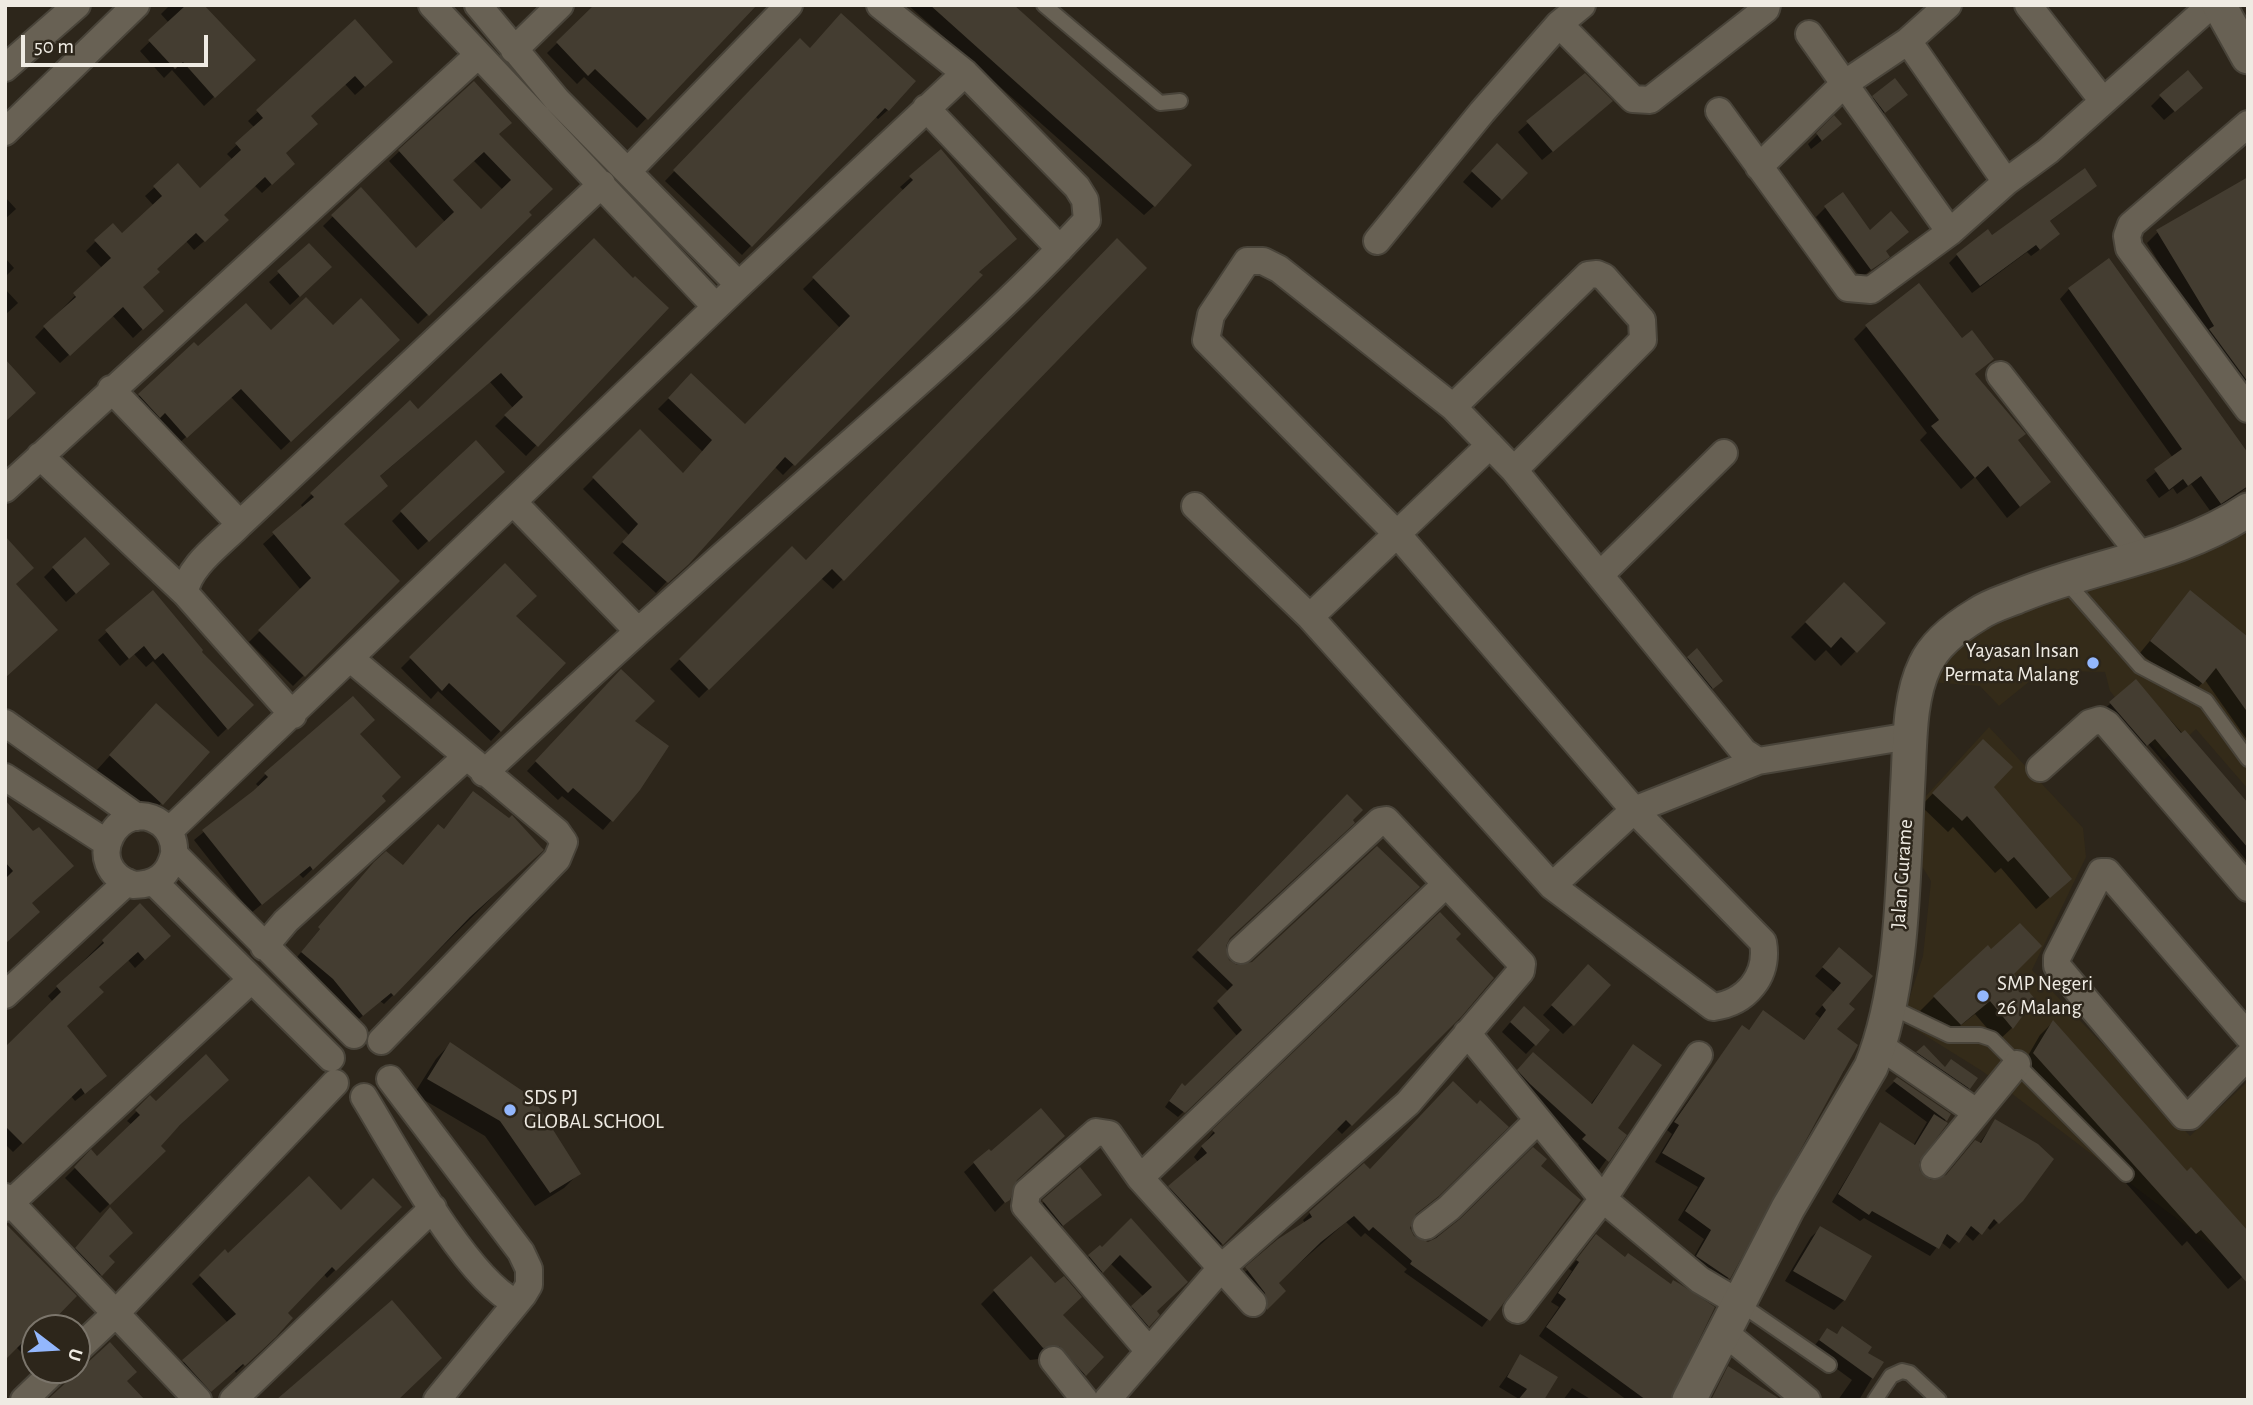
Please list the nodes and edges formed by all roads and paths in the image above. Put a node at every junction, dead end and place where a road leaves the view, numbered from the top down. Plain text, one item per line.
1 (76, 5) edge
2 (136, 5) edge
3 (432, 5) edge
4 (478, 5) edge
5 (560, 5) edge
6 (789, 5) edge
7 (880, 5) edge
8 (1044, 5) edge
9 (1582, 5) edge
10 (1767, 5) edge
11 (1948, 5) edge
12 (2028, 5) edge
13 (2207, 7) edge
14 (1559, 24) junction
15 (1809, 34) dead end
16 (1908, 41) junction
17 (514, 50) junction
18 (477, 55) junction
19 (2248, 57) edge
20 (5, 68) edge
21 (965, 74) junction
22 (1844, 84) junction
23 (1180, 101) dead end
24 (2103, 101) junction
25 (547, 108) junction
26 (926, 108) junction
27 (1719, 111) dead end
28 (2248, 124) edge
29 (5, 132) edge
30 (1759, 167) junction
31 (628, 171) junction
32 (2006, 182) junction
33 (603, 184) junction
34 (1950, 232) junction
35 (1377, 241) dead end
36 (1060, 249) junction
37 (739, 285) junction
38 (716, 307) junction
39 (2000, 375) dead end
40 (111, 389) junction
41 (1453, 407) junction
42 (2248, 409) edge
43 (1490, 445) junction
44 (1724, 453) dead end
45 (40, 456) junction
46 (1514, 470) junction
47 (5, 489) edge
48 (513, 502) junction
49 (1195, 506) dead end
50 (2248, 510) edge
51 (240, 524) junction
52 (1398, 535) junction
53 (2143, 558) junction
54 (1601, 574) junction
55 (2063, 578) junction
56 (186, 593) junction
57 (1311, 617) junction
58 (637, 631) junction
59 (351, 659) junction
60 (293, 715) junction
61 (5, 723) edge
62 (1910, 736) junction
63 (2248, 759) edge
64 (1758, 761) junction
65 (475, 765) junction
66 (2040, 768) dead end
67 (5, 777) edge
68 (1634, 810) junction
69 (136, 817) junction
70 (107, 843) junction
71 (172, 843) junction
72 (154, 882) junction
73 (127, 883) junction
74 (1447, 884) junction
75 (1552, 886) junction
76 (2248, 888) edge
77 (264, 947) junction
78 (1241, 950) dead end
79 (251, 980) junction
80 (5, 995) edge
81 (1889, 1006) junction
82 (1467, 1032) junction
83 (354, 1035) junction
84 (2248, 1035) edge
85 (381, 1041) junction
86 (1880, 1046) junction
87 (1699, 1055) dead end
88 (2248, 1056) edge
89 (2017, 1063) junction
90 (333, 1070) junction
91 (390, 1079) junction
92 (364, 1097) junction
93 (1976, 1112) junction
94 (1537, 1121) junction
95 (1934, 1165) dead end
96 (2126, 1174) dead end
97 (1140, 1178) junction
98 (1603, 1199) junction
99 (7, 1202) edge
100 (433, 1208) junction
101 (1426, 1226) dead end
102 (1223, 1267) junction
103 (515, 1302) junction
104 (1253, 1303) dead end
105 (1739, 1303) junction
106 (1517, 1310) dead end
107 (115, 1314) junction
108 (1724, 1332) junction
109 (91, 1337) edge
110 (1149, 1351) junction
111 (1053, 1360) dead end
112 (1829, 1365) dead end
113 (40, 1384) edge
114 (23, 1400) edge
115 (198, 1400) edge
116 (233, 1400) edge
117 (437, 1400) edge
118 (1085, 1400) edge
119 (1107, 1400) edge
120 (1689, 1400) edge
121 (1807, 1400) edge
122 (1875, 1400) edge
123 (1939, 1400) edge

1 - 20 street
2 - 29 street
3 - 18 street
4 - 17 street
5 - 17 street
6 - 31 street
7 - 21 street
8 - 23 lane
9 - 14 street
10 - 14 street
11 - 16 street
12 - 24 street
13 - 19 street
13 - 24 street
14 - 35 street
15 - 22 street
16 - 22 street
16 - 32 street
17 - 25 street
18 - 25 street
18 - 40 street
21 - 26 street
21 - 36 street
22 - 30 street
22 - 34 street
24 - 32 street
25 - 31 street
25 - 33 street
26 - 36 street
26 - 37 street
27 - 30 street
28 - 42 street
30 - 34 street
31 - 37 street
32 - 34 street
33 - 38 street
33 - 51 street
36 - 58 street
37 - 38 street
38 - 48 street
39 - 53 street
40 - 45 street
40 - 51 street
41 - 43 street
41 - 46 street
41 - 52 street
43 - 46 street
43 - 52 street
44 - 54 street
45 - 47 street
45 - 56 street
46 - 54 street
48 - 58 street
48 - 59 street
49 - 57 street
50 - 53 street, Jalan Gurame
51 - 56 street
52 - 57 street
52 - 68 street
53 - 55 street, Jalan Gurame
54 - 64 street
55 - 62 street, Jalan Gurame
55 - 63 lane
56 - 60 street
57 - 75 street
58 - 65 street
59 - 60 street
59 - 65 street
60 - 71 street
61 - 69 street
62 - 64 street
62 - 81 street, Jalan Gurame
64 - 68 street
65 - 77 street
65 - 85 street
66 - 76 street
67 - 70 street
68 - 75 street
68 - 75 street
69 - 70 street
69 - 71 street
70 - 73 street
71 - 72 street
71 - 77 street
72 - 73 street
72 - 79 street
73 - 80 street
74 - 78 street
74 - 82 street
74 - 97 street
77 - 83 street
79 - 90 street
79 - 99 street
81 - 86 street, Jalan Gurame
81 - 89 lane
82 - 94 street
82 - 102 street
83 - 85 street
83 - 90 street
84 - 88 street
85 - 91 street
86 - 93 street
86 - 105 street, Jalan Gurame
87 - 98 street
89 - 93 street
89 - 96 lane
90 - 92 street
90 - 107 street
91 - 92 street
91 - 103 street
92 - 100 street
93 - 95 street
94 - 98 street
94 - 101 street
97 - 102 street
97 - 110 street
98 - 105 street
98 - 106 street
99 - 107 street
100 - 103 street
100 - 116 street
102 - 104 street
102 - 110 street
103 - 117 street
105 - 108 street, Jalan Gurame
105 - 112 lane
107 - 109 street
107 - 115 street
108 - 120 street, Jalan Gurame
108 - 121 street
110 - 119 street
111 - 118 street
113 - 114 street
122 - 123 lane

